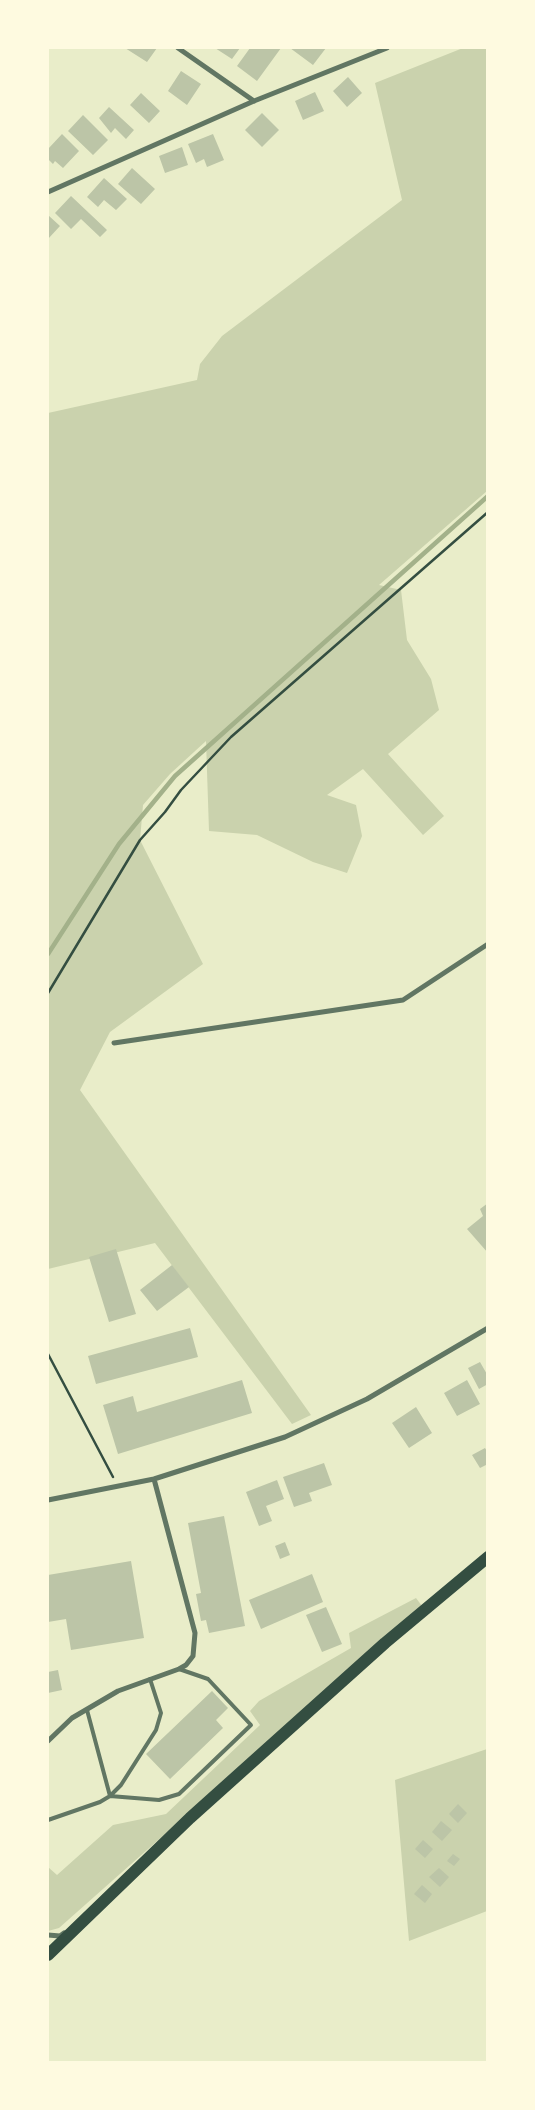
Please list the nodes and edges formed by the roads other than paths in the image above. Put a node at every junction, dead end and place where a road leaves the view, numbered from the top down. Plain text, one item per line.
1 (178, 48) edge
2 (387, 48) edge
3 (254, 101) junction
4 (48, 192) edge
5 (488, 944) edge
6 (114, 1043) dead end
7 (488, 1328) edge
8 (154, 1478) junction
9 (48, 1500) edge
10 (488, 1557) edge
11 (179, 1669) junction
12 (150, 1678) junction
13 (87, 1710) junction
14 (48, 1741) edge
15 (110, 1796) junction
16 (48, 1820) edge
17 (82, 1923) junction
18 (48, 1936) edge
19 (48, 1955) edge

1 - 3 street
2 - 3 street
3 - 4 street
5 - 6 street
7 - 8 street
8 - 9 street
8 - 11 street
10 - 17 main road
11 - 12 street
11 - 15 lane
12 - 13 street
12 - 15 lane
13 - 14 street
13 - 15 lane
15 - 16 lane
17 - 18 street
17 - 19 main road

